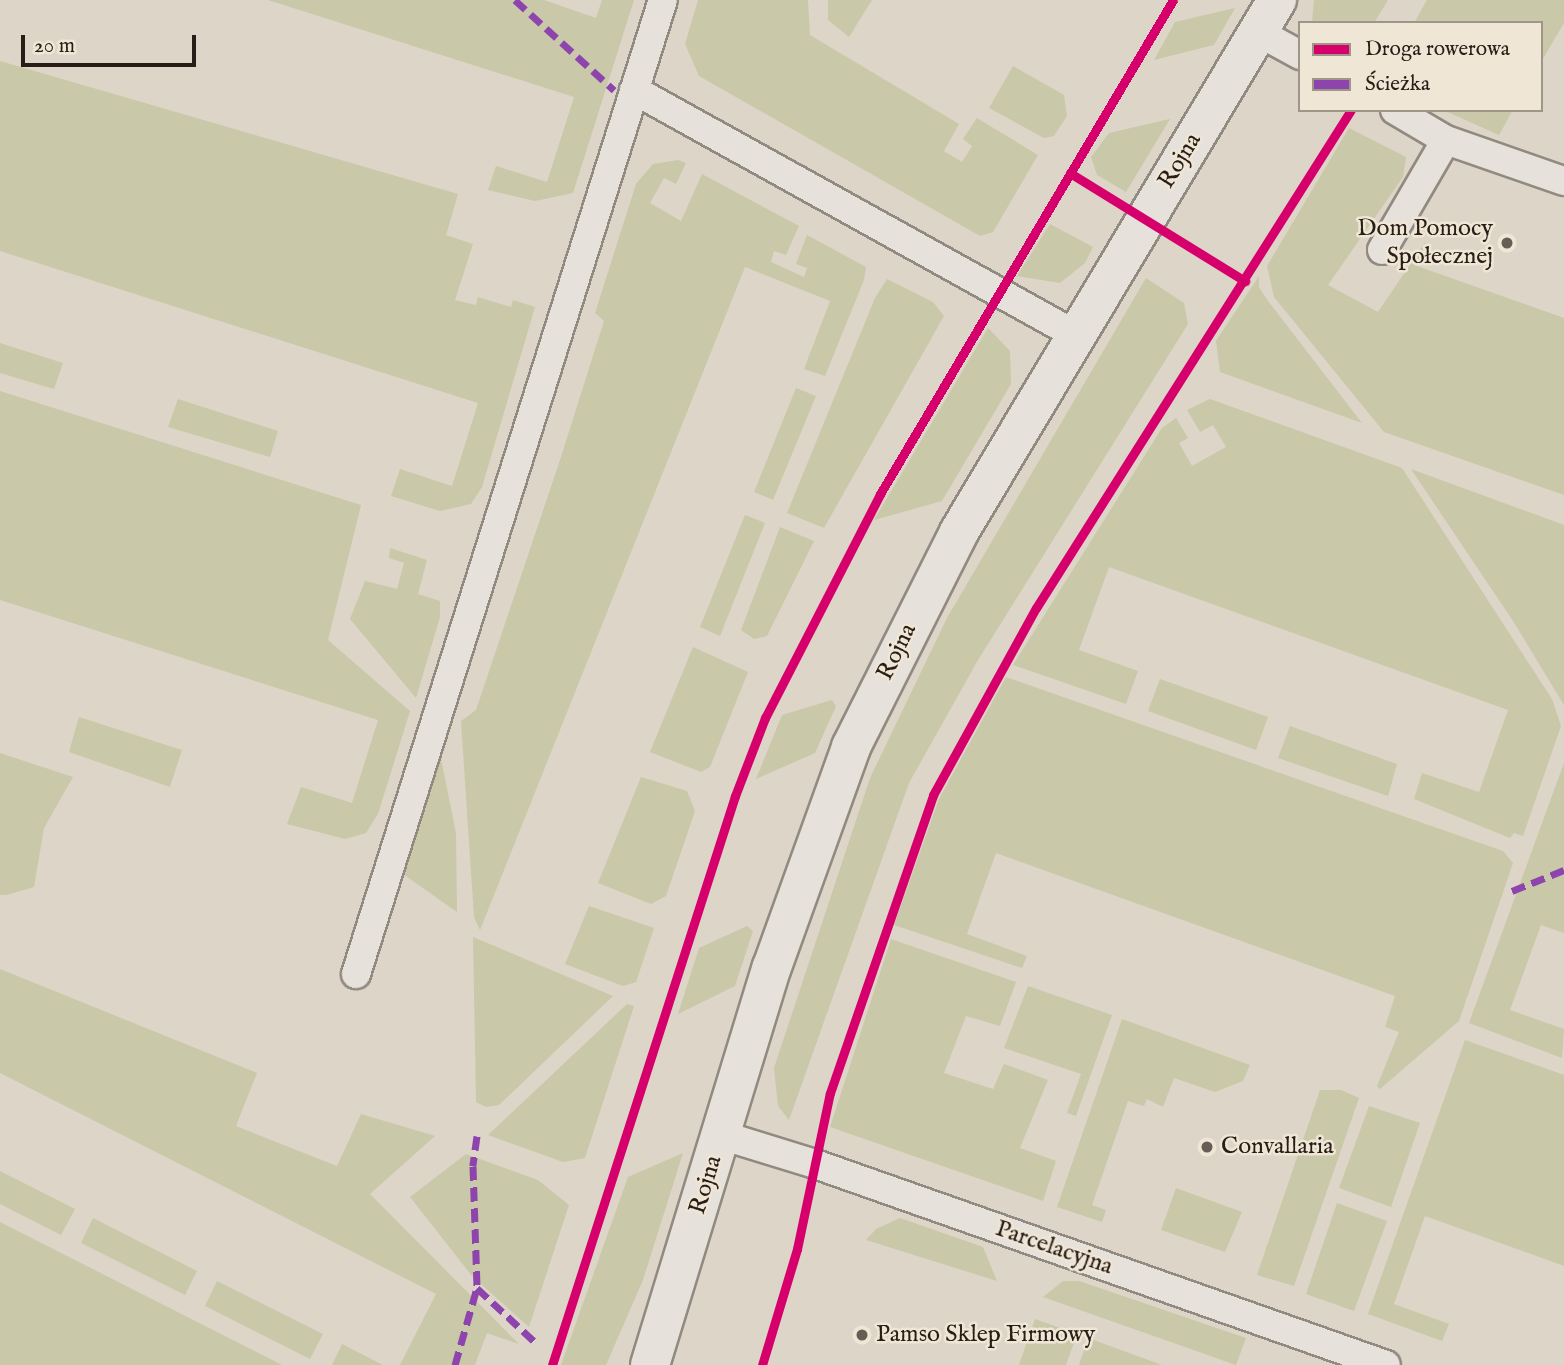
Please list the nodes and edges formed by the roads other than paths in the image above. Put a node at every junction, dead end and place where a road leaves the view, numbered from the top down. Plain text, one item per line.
1 (663, 0) edge
2 (1267, 16) edge
3 (1298, 53) edge
4 (634, 90) junction
5 (1398, 112) edge
6 (1446, 140) junction
7 (1564, 181) edge
8 (1382, 250) dead end
9 (1076, 335) junction
10 (356, 974) dead end
11 (721, 1135) junction
12 (650, 1365) edge
13 (1385, 1365) edge

1 - 4 lane
2 - 3 lane
2 - 9 street, Rojna
4 - 9 lane
4 - 10 lane
5 - 6 lane
6 - 7 lane
6 - 8 lane
9 - 11 street, Rojna
11 - 12 street, Rojna
11 - 13 lane, Parcelacyjna

